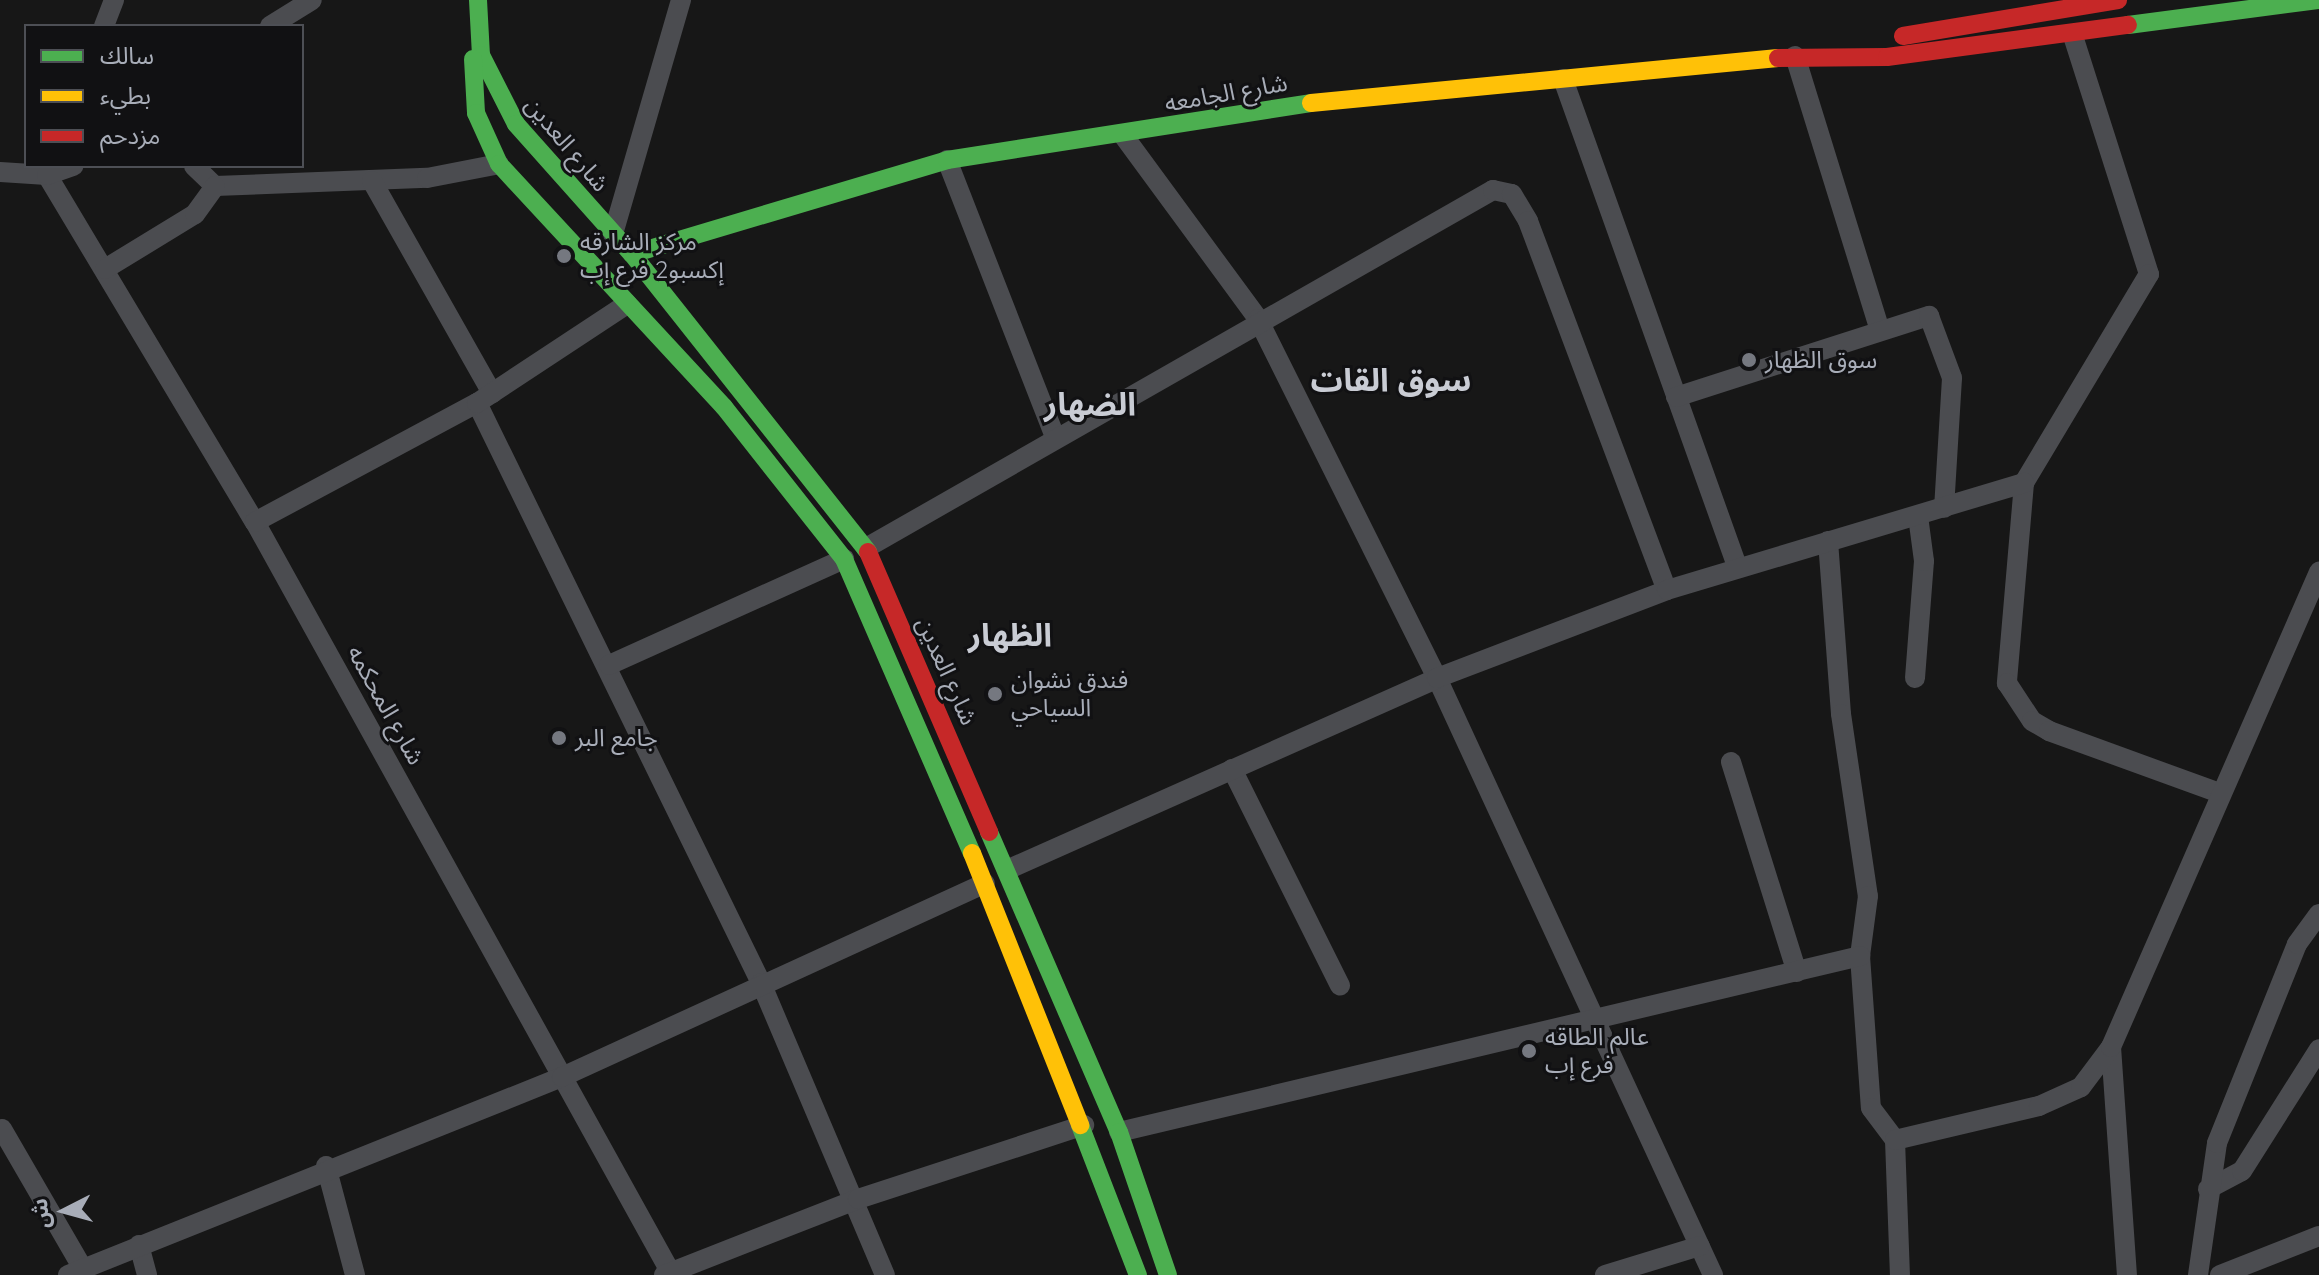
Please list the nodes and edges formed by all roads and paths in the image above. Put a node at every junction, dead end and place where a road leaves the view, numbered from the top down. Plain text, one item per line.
1 (114, 0) edge
2 (312, 0) edge
3 (478, 0) edge
4 (681, 0) edge
5 (2118, 0) edge
6 (2318, 0) edge
7 (105, 24) edge
8 (273, 24) edge
9 (477, 36) junction
10 (2073, 36) junction
11 (1841, 52) junction
12 (1795, 56) junction
13 (1563, 79) junction
14 (1123, 135) junction
15 (947, 160) junction
16 (499, 164) junction
17 (196, 168) edge
18 (49, 170) edge
19 (0, 172) edge
20 (372, 181) junction
21 (215, 186) junction
22 (613, 234) junction
23 (632, 254) junction
24 (105, 269) junction
25 (627, 304) junction
26 (1258, 319) junction
27 (1879, 327) junction
28 (1676, 397) junction
29 (485, 398) junction
30 (1055, 437) junction
31 (2024, 483) junction
32 (1944, 508) junction
33 (1918, 516) junction
34 (255, 522) junction
35 (1828, 541) junction
36 (866, 548) junction
37 (844, 559) junction
38 (1737, 566) junction
39 (2319, 572) edge
40 (1667, 590) junction
41 (609, 665) junction
42 (1437, 678) junction
43 (1915, 678) dead end
44 (1731, 762) dead end
45 (1232, 769) junction
46 (2217, 792) junction
47 (1009, 869) junction
48 (985, 883) junction
49 (2319, 914) edge
50 (1860, 956) junction
51 (1797, 972) junction
52 (761, 983) junction
53 (1340, 986) dead end
54 (1593, 1022) junction
55 (2111, 1047) junction
56 (2319, 1049) edge
57 (562, 1077) junction
58 (1084, 1125) junction
59 (1, 1129) edge
60 (1119, 1132) junction
61 (1895, 1140) junction
62 (326, 1166) junction
63 (2208, 1189) junction
64 (858, 1199) junction
65 (2319, 1236) edge
66 (139, 1245) junction
67 (1700, 1246) junction
68 (76, 1272) edge
69 (669, 1274) edge
70 (147, 1275) edge
71 (355, 1275) edge
72 (885, 1275) edge
73 (1138, 1275) edge
74 (1168, 1275) edge
75 (1605, 1275) edge
76 (1713, 1275) edge
77 (1900, 1275) edge
78 (2127, 1275) edge
79 (2198, 1275) edge
80 (2220, 1275) edge

1 - 7 street
2 - 8 street
3 - 9 main road
4 - 22 street
5 - 11 main road, شارع الجامعه
6 - 10 main road, شارع الجامعه
9 - 16 main road, شارع العدين
9 - 22 main road, شارع العدين
10 - 11 main road, شارع الجامعه
10 - 31 street
11 - 12 main road, شارع الجامعه
12 - 13 main road, شارع الجامعه
12 - 27 street
13 - 14 main road, شارع الجامعه
13 - 28 street
14 - 15 main road, شارع الجامعه
14 - 26 street
15 - 23 main road, شارع الجامعه
15 - 30 street
16 - 20 street
16 - 25 main road, شارع العدين
17 - 21 street
18 - 19 street
18 - 24 street, شارع المحكمه
20 - 21 street
20 - 29 street
21 - 24 street
22 - 23 main road, شارع العدين
23 - 36 main road, شارع العدين
24 - 34 street, شارع المحكمه
25 - 29 street
25 - 37 main road, شارع العدين
26 - 30 street
26 - 40 street
26 - 42 street
27 - 28 street
27 - 32 street
28 - 38 street
29 - 34 street
29 - 41 street
30 - 36 street
31 - 32 street
31 - 46 street
32 - 33 street
33 - 35 street
33 - 43 street
34 - 57 street, شارع المحكمه
35 - 38 street
35 - 50 street
36 - 47 main road, شارع العدين
37 - 41 street
37 - 48 main road, شارع العدين
38 - 40 street
39 - 46 street
40 - 42 street
41 - 52 street
42 - 45 street
42 - 54 street
44 - 51 street
45 - 47 street
45 - 53 street
46 - 55 street
47 - 60 main road, شارع العدين
48 - 52 street
48 - 58 main road, شارع العدين
49 - 63 street
50 - 51 street
50 - 61 street
51 - 54 street
52 - 57 street
52 - 64 street
54 - 60 street
54 - 67 street
55 - 61 street
55 - 78 street
56 - 63 street
57 - 62 street
57 - 69 street, شارع المحكمه
58 - 64 street
58 - 73 main road, شارع العدين
59 - 68 street
60 - 74 main road, شارع العدين
61 - 77 street
62 - 66 street
62 - 71 street
63 - 79 street
64 - 69 street
64 - 72 street
65 - 80 street
66 - 68 street
66 - 70 street
67 - 75 street
67 - 76 street

